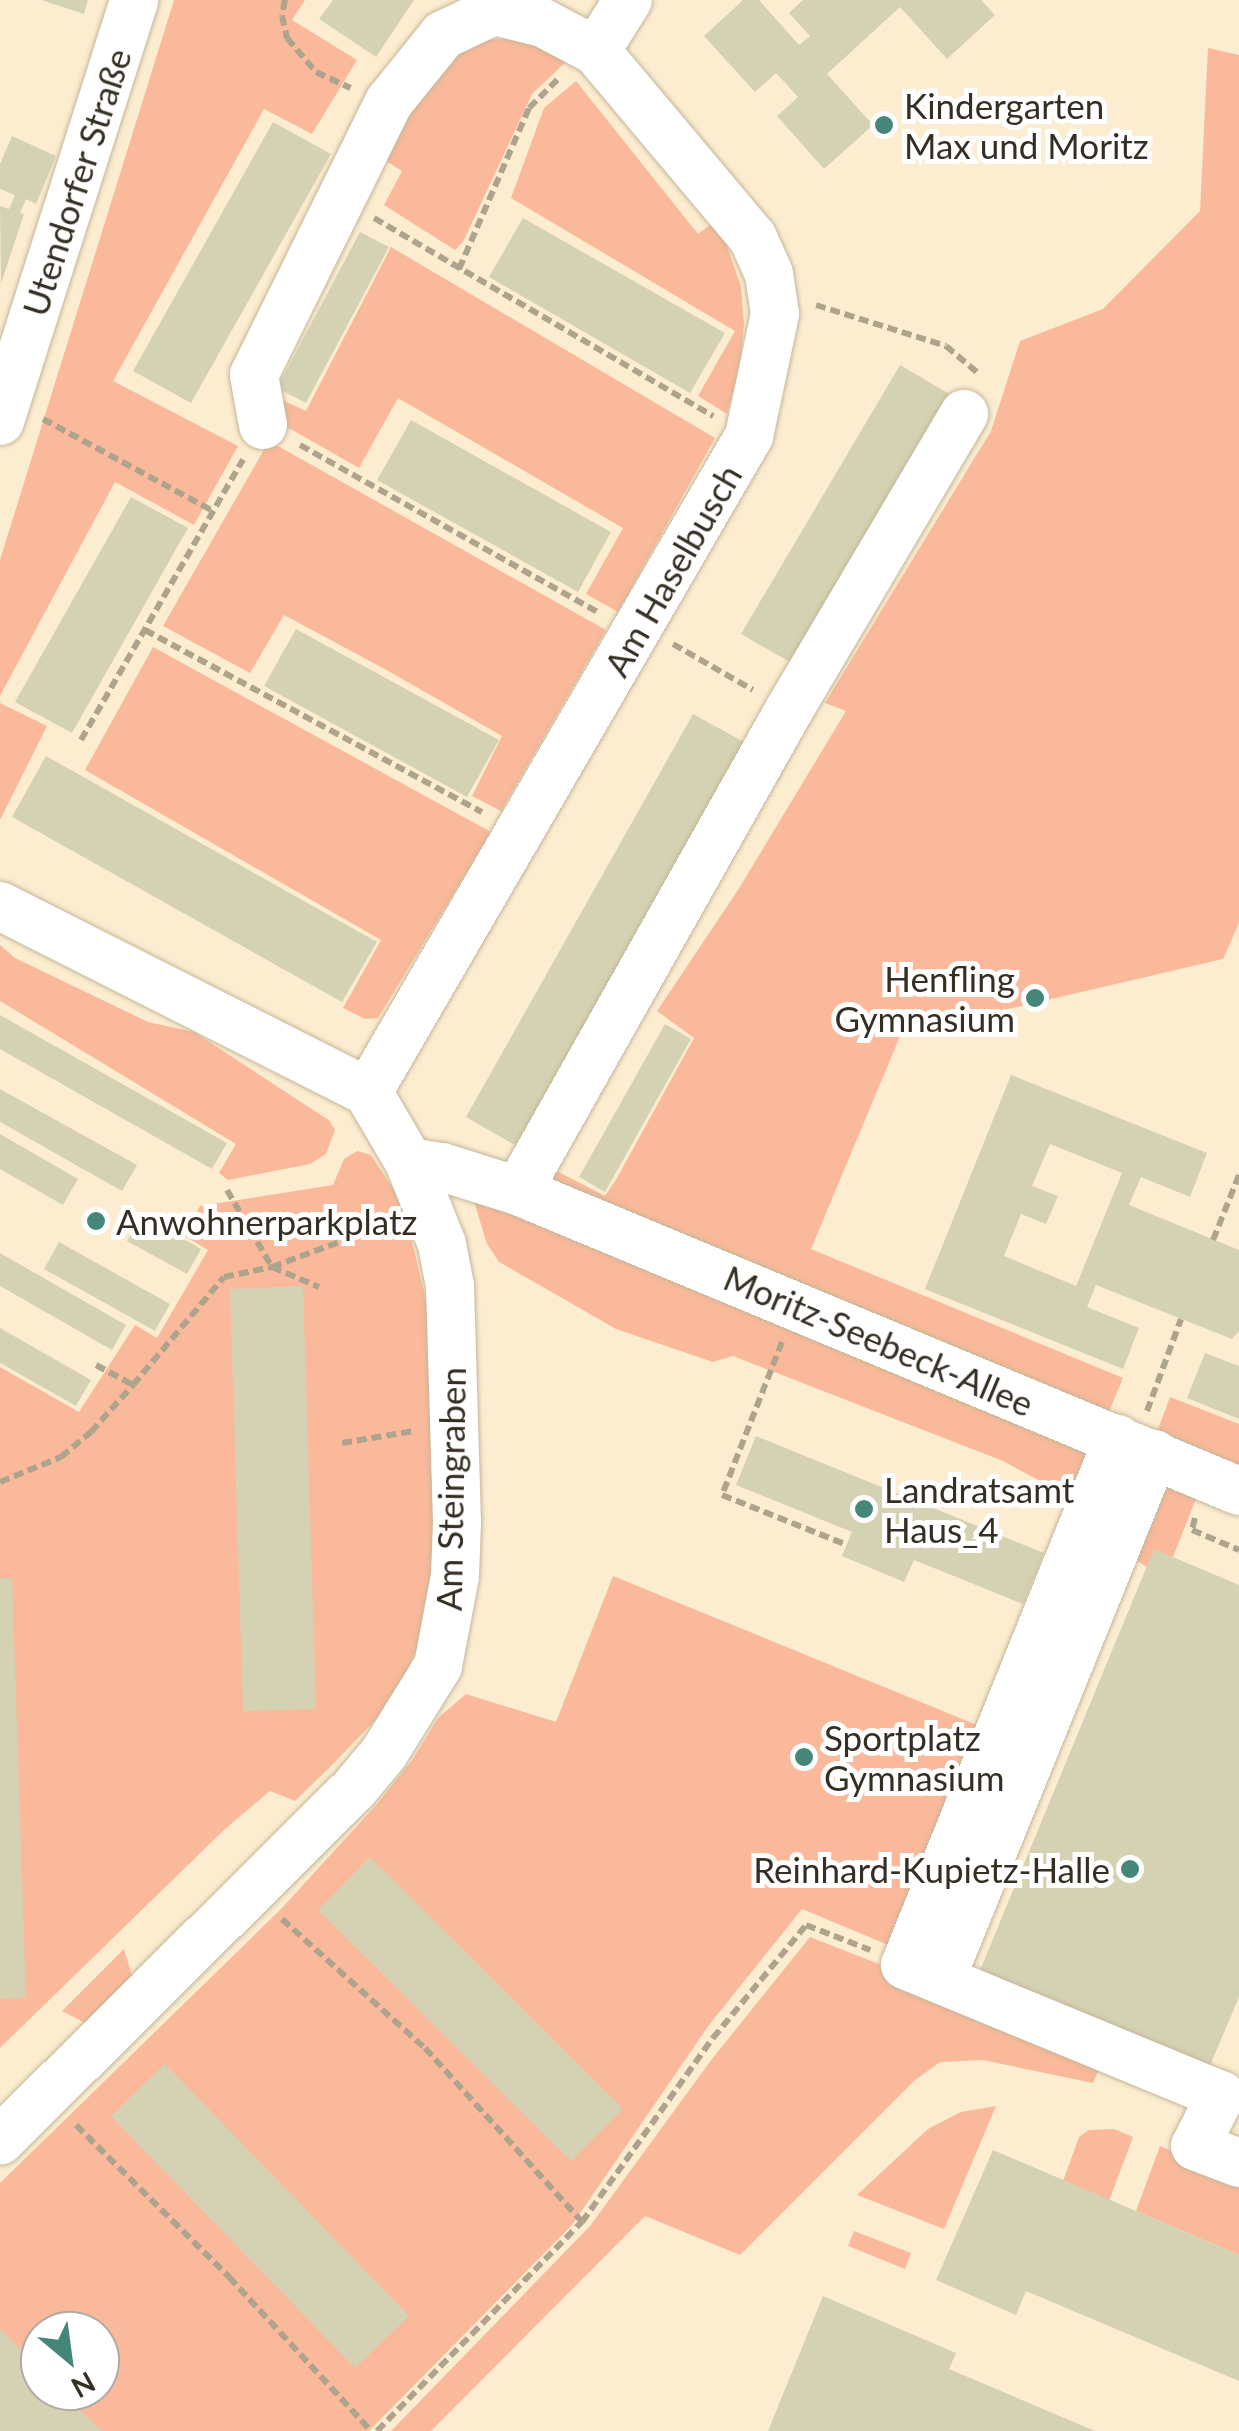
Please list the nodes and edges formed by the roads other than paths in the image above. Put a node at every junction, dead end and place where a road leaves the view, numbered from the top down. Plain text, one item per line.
1 (134, 0) edge
2 (628, 0) edge
3 (596, 51) junction
4 (4, 410) edge
5 (964, 414) road end
6 (263, 425) road end
7 (0, 906) edge
8 (368, 1092) junction
9 (409, 1162) junction
10 (518, 1191) junction
11 (1135, 1446) junction
12 (1239, 1491) edge
13 (0, 2141) edge
14 (1239, 2164) edge

1 - 4 street, Utendorfer Straße
2 - 3 street
3 - 6 street, Am Haselbusch
3 - 8 street, Am Haselbusch
5 - 10 street
7 - 8 street
8 - 9 street, Am Steingraben
9 - 10 street, Moritz-Seebeck-Allee
9 - 13 street, Am Steingraben
10 - 11 street, Moritz-Seebeck-Allee
11 - 12 street, Moritz-Seebeck-Allee
11 - 14 street

